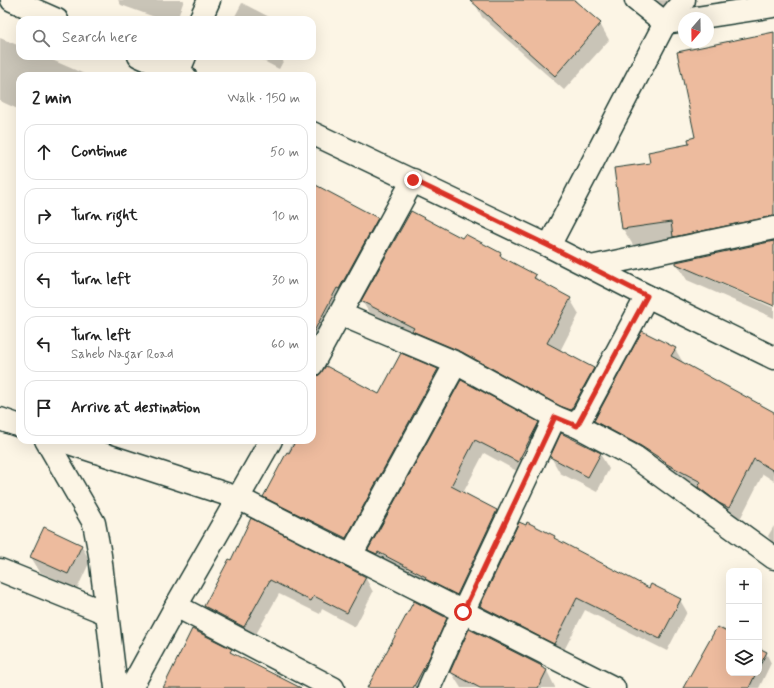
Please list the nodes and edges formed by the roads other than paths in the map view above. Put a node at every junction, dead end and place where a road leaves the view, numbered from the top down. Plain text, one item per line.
1 (12, 0) edge
2 (209, 0) edge
3 (636, 0) edge
4 (684, 0) edge
5 (774, 6) edge
6 (714, 15) edge
7 (48, 16) edge
8 (202, 16) edge
9 (675, 21) edge
10 (154, 60) edge
11 (183, 68) edge
12 (316, 135) edge
13 (413, 180) junction
14 (774, 228) edge
15 (549, 246) junction
16 (591, 267) junction
17 (647, 296) junction
18 (340, 314) junction
19 (316, 357) edge
20 (774, 358) edge
21 (456, 363) junction
22 (555, 417) junction
23 (0, 419) edge
24 (16, 425) edge
25 (577, 426) junction
26 (48, 444) edge
27 (72, 444) edge
28 (268, 444) edge
29 (238, 498) junction
30 (351, 554) junction
31 (774, 558) edge
32 (0, 570) edge
33 (176, 606) junction
34 (463, 612) junction
35 (106, 613) junction
36 (116, 688) edge
37 (131, 688) edge
38 (333, 688) edge
39 (429, 688) edge
40 (614, 688) edge

1 - 7 street
2 - 8 street
3 - 9 street
4 - 9 street
5 - 6 street
9 - 15 street
10 - 11 street
12 - 13 street
13 - 15 street
13 - 18 street
14 - 16 street
15 - 16 street
16 - 17 street
17 - 20 street
17 - 25 street
18 - 19 street
18 - 21 street
21 - 22 street
21 - 30 street
22 - 25 street
22 - 34 street
23 - 24 street
25 - 31 street
26 - 35 street
27 - 29 street
28 - 29 street
29 - 30 street
29 - 33 street
30 - 34 street
32 - 35 street
33 - 37 street
33 - 38 street
34 - 39 street
34 - 40 street
35 - 36 street

